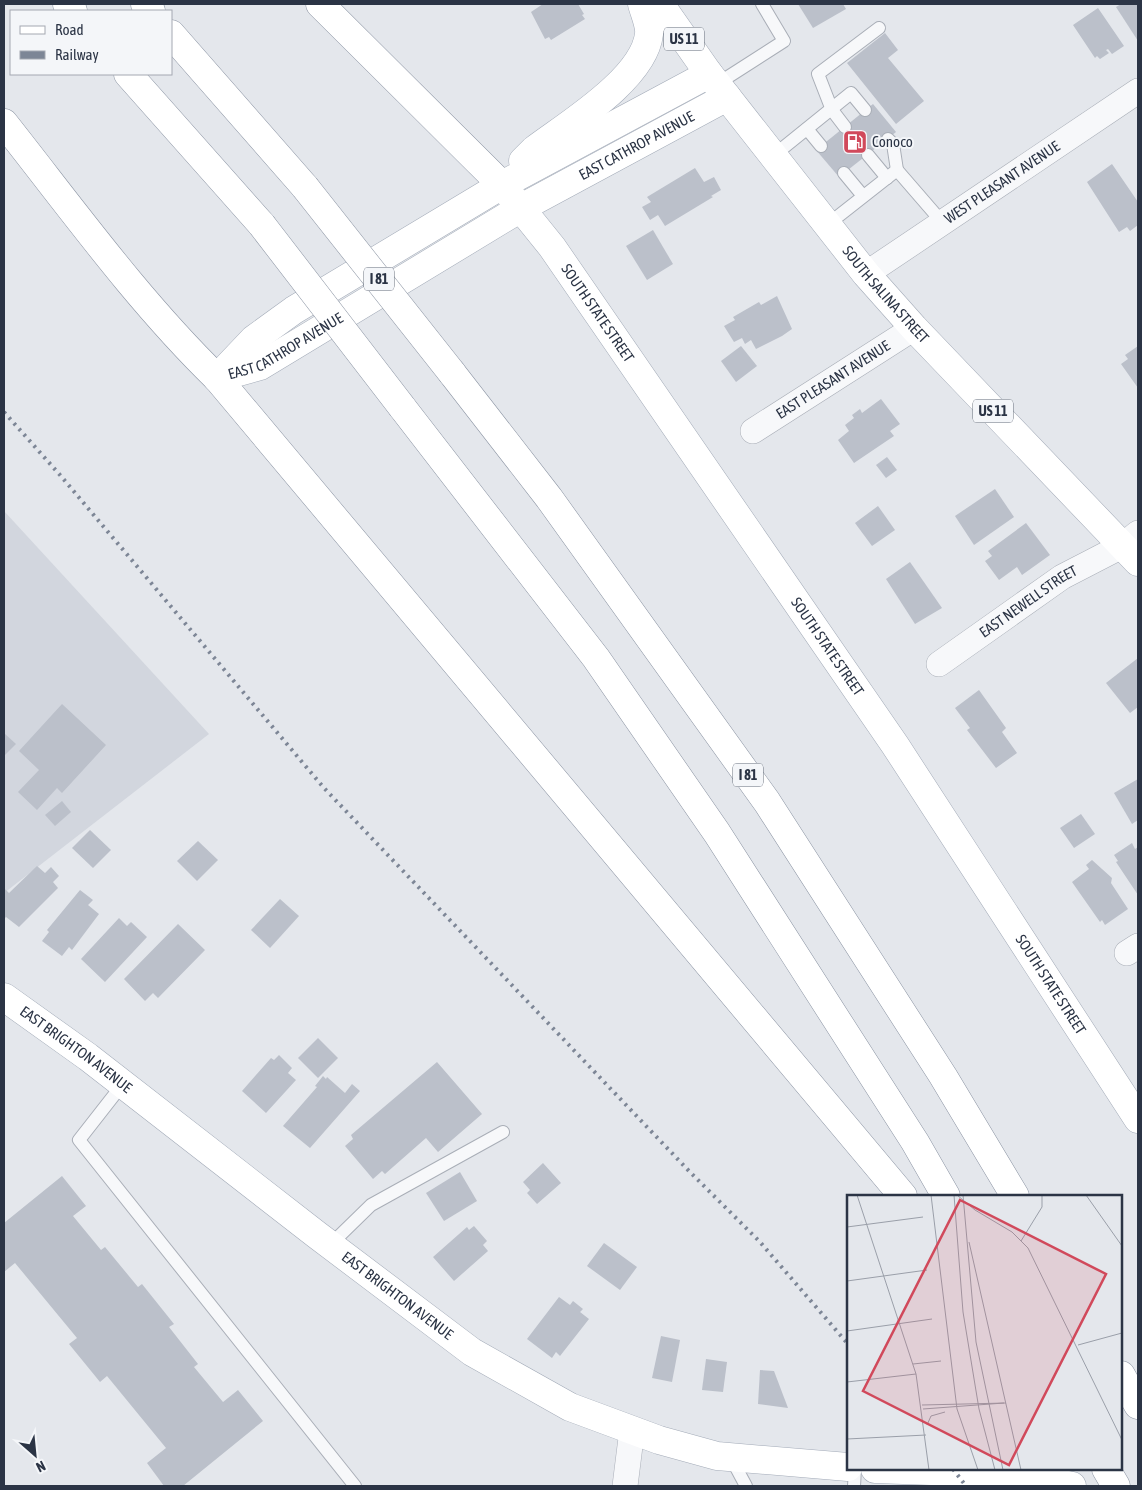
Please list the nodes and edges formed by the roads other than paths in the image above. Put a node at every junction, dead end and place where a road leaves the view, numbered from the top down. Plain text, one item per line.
1 (320, 4) edge
2 (642, 4) edge
3 (660, 4) edge
4 (762, 4) edge
5 (879, 28) dead end
6 (172, 35) edge
7 (129, 75) edge
8 (717, 85) junction
9 (1138, 90) edge
10 (832, 110) junction
11 (865, 110) dead end
12 (4, 123) edge
13 (845, 126) dead end
14 (807, 129) junction
15 (888, 138) dead end
16 (822, 146) dead end
17 (868, 155) dead end
18 (773, 156) junction
19 (844, 173) dead end
20 (892, 174) junction
21 (502, 185) junction
22 (863, 196) junction
23 (521, 208) junction
24 (942, 222) junction
25 (827, 225) junction
26 (866, 274) junction
27 (914, 328) junction
28 (217, 378) junction
29 (753, 431) dead end
30 (1133, 547) edge
31 (939, 664) dead end
32 (4, 997) edge
33 (122, 1085) junction
34 (1138, 1119) edge
35 (503, 1132) dead end
36 (902, 1195) edge
37 (945, 1195) edge
38 (1013, 1195) edge
39 (330, 1245) junction
40 (632, 1430) junction
41 (731, 1458) junction
42 (847, 1467) edge
43 (855, 1470) edge
44 (903, 1470) edge
45 (1107, 1470) edge
46 (355, 1486) edge
47 (625, 1486) edge
48 (746, 1486) edge
49 (854, 1486) edge
50 (1072, 1486) edge
51 (1116, 1486) edge

1 - 21 main road, SOUTH STATE STREET
2 - 21 main road
3 - 8 main road, SOUTH SALINA STREET / US 11
4 - 8 lane
5 - 10 lane
6 - 38 main road, I 81, bridge
7 - 37 main road, bridge
8 - 18 main road, SOUTH SALINA STREET / US 11
8 - 21 main road, EAST CATHROP AVENUE
8 - 23 main road, EAST CATHROP AVENUE
9 - 24 street, WEST PLEASANT AVENUE
10 - 11 lane
10 - 13 lane
10 - 14 lane
12 - 28 main road
14 - 16 lane
14 - 18 lane
15 - 20 lane
17 - 20 lane
18 - 25 main road, SOUTH SALINA STREET / US 11
19 - 22 lane
20 - 22 lane
20 - 24 lane
21 - 23 main road, SOUTH STATE STREET
21 - 28 main road, EAST CATHROP AVENUE
22 - 25 lane
23 - 28 main road, EAST CATHROP AVENUE
23 - 34 main road, SOUTH STATE STREET
24 - 26 street, WEST PLEASANT AVENUE
25 - 26 main road, SOUTH SALINA STREET / US 11
26 - 27 main road, SOUTH SALINA STREET / US 11
27 - 29 street, EAST PLEASANT AVENUE
27 - 30 main road, SOUTH SALINA STREET / US 11
28 - 36 main road
30 - 31 street, EAST NEWELL STREET
32 - 33 main road, EAST BRIGHTON AVENUE
33 - 39 main road, EAST BRIGHTON AVENUE
33 - 46 lane
35 - 39 lane
39 - 40 main road, EAST BRIGHTON AVENUE
40 - 41 main road, EAST BRIGHTON AVENUE
40 - 47 street
41 - 42 main road, EAST BRIGHTON AVENUE
41 - 48 lane
43 - 49 lane
44 - 50 main road
45 - 51 main road

